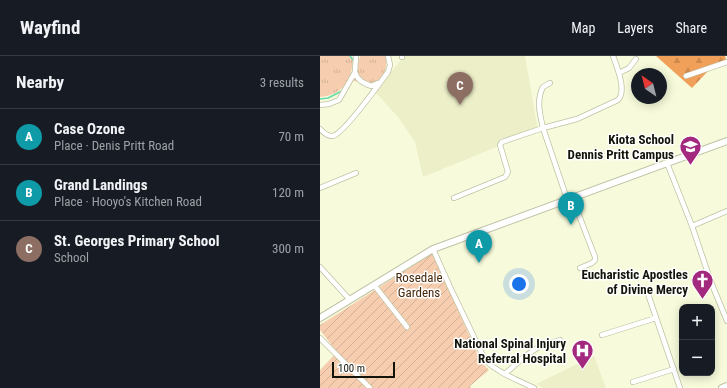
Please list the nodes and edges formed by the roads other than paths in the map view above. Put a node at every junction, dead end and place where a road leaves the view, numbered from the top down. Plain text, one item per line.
1 (356, 56) edge
2 (388, 56) edge
3 (613, 56) edge
4 (636, 59) dead end
5 (727, 62) edge
6 (355, 72) junction
7 (619, 73) junction
8 (686, 76) dead end
9 (380, 83) junction
10 (550, 83) dead end
11 (320, 105) edge
12 (320, 128) edge
13 (543, 128) junction
14 (727, 141) edge
15 (667, 163) junction
16 (356, 173) dead end
17 (320, 188) edge
18 (454, 198) dead end
19 (570, 198) junction
20 (727, 211) edge
21 (692, 226) junction
22 (433, 249) junction
23 (320, 267) edge
24 (580, 268) dead end
25 (374, 285) junction
26 (647, 291) dead end
27 (350, 300) junction
28 (725, 307) edge
29 (320, 318) edge
30 (656, 318) junction
31 (727, 321) edge
32 (407, 327) dead end
33 (602, 335) dead end
34 (320, 338) edge
35 (560, 340) dead end
36 (674, 369) junction
37 (505, 374) junction
38 (633, 382) dead end
39 (727, 386) edge
40 (370, 388) edge
41 (534, 388) edge
42 (680, 388) edge
43 (722, 388) edge

1 - 6 street
2 - 9 street
3 - 7 street
4 - 7 street
5 - 8 street
6 - 9 street
6 - 11 street
7 - 13 street
9 - 12 street
10 - 13 street
13 - 18 street
13 - 19 street
14 - 15 main road
15 - 19 main road
15 - 21 street
16 - 17 street
19 - 22 main road
19 - 24 street
20 - 21 street
21 - 28 street
22 - 25 main road
22 - 37 street
23 - 27 street
25 - 27 main road
25 - 32 street
26 - 30 street
27 - 29 main road
28 - 31 street
30 - 33 street
30 - 36 street
34 - 40 street
35 - 37 street
36 - 38 street
36 - 42 street
37 - 41 street
39 - 43 main road

